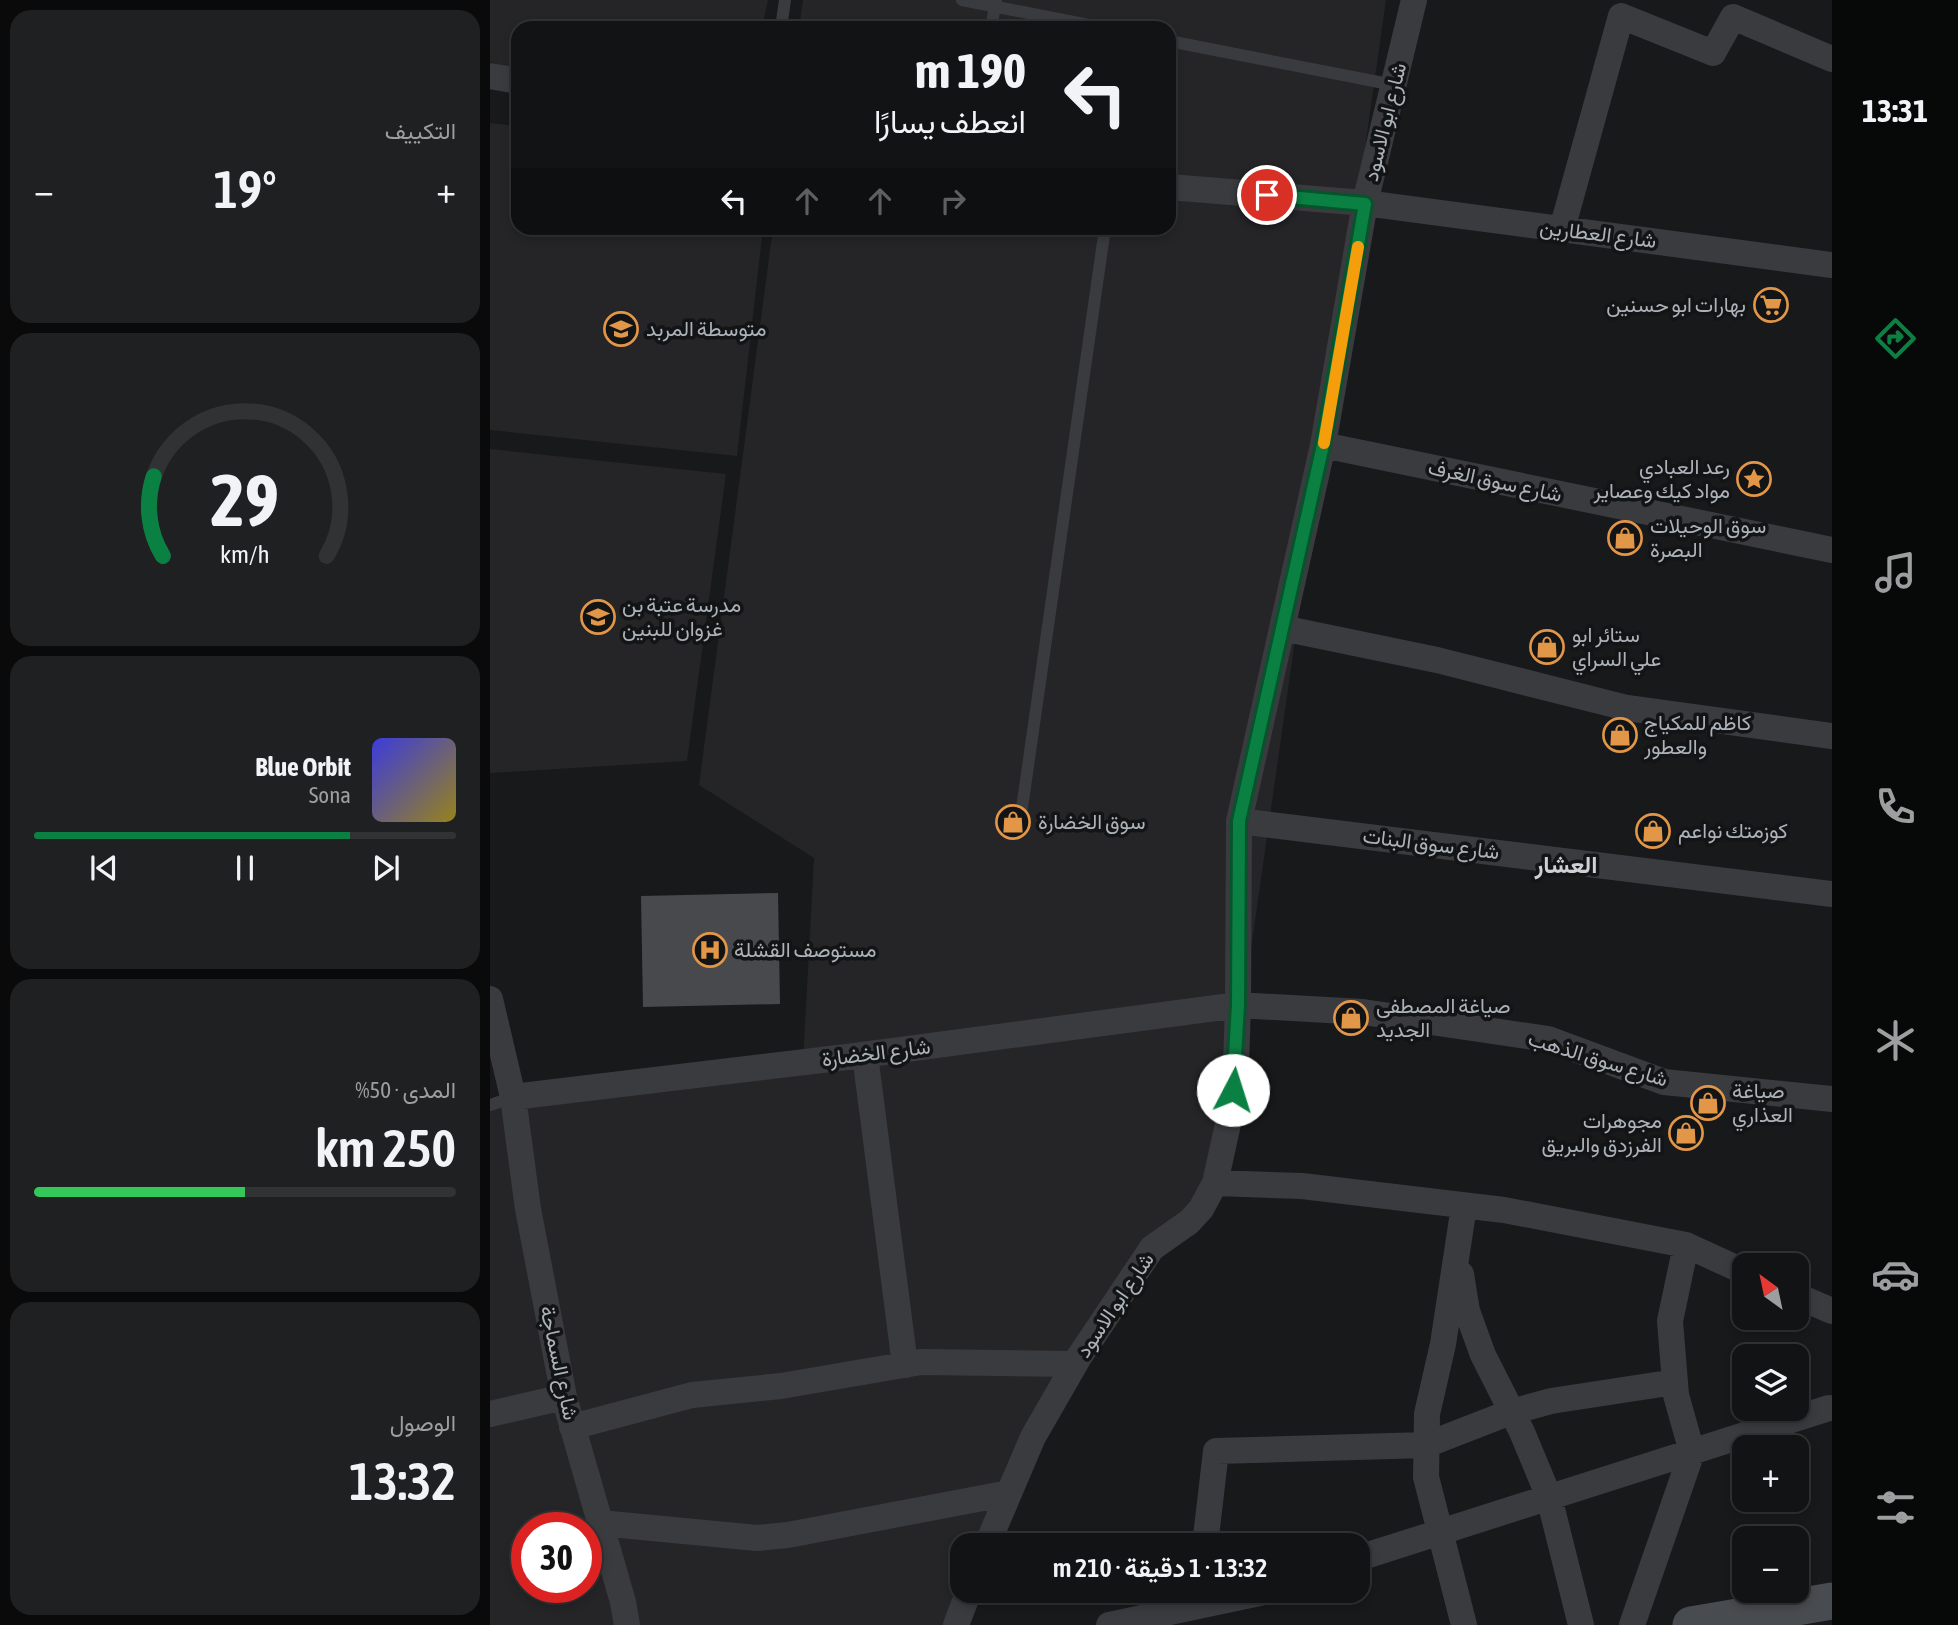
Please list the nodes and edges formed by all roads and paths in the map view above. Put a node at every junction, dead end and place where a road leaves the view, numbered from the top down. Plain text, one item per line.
1 (785, 0) edge
2 (962, 0) edge
3 (1414, 0) edge
4 (995, 3) edge
5 (782, 21) edge
6 (992, 21) edge
7 (1073, 21) edge
8 (1176, 42) edge
9 (1832, 59) edge
10 (490, 76) edge
11 (511, 80) edge
12 (1394, 85) junction
13 (1176, 188) edge
14 (1365, 204) junction
15 (1562, 229) junction
16 (1104, 235) edge
17 (1832, 265) edge
18 (1323, 445) junction
19 (1832, 550) edge
20 (1282, 628) junction
21 (1832, 736) edge
22 (1022, 808) dead end
23 (1239, 821) junction
24 (1832, 894) edge
25 (490, 999) edge
26 (1238, 1005) junction
27 (865, 1055) junction
28 (1832, 1099) edge
29 (501, 1101) edge
30 (1215, 1183) junction
31 (1464, 1206) junction
32 (1686, 1245) junction
33 (1457, 1252) junction
34 (1732, 1266) edge
35 (1810, 1302) edge
36 (1832, 1311) edge
37 (1075, 1364) junction
38 (905, 1365) junction
39 (1675, 1382) junction
40 (564, 1397) junction
41 (1511, 1412) junction
42 (1831, 1413) edge
43 (490, 1414) edge
44 (572, 1427) junction
45 (1426, 1445) junction
46 (1692, 1452) junction
47 (1009, 1493) junction
48 (1549, 1497) junction
49 (597, 1512) edge
50 (602, 1523) edge
51 (602, 1530) edge
52 (992, 1533) edge
53 (1206, 1533) edge
54 (1439, 1533) junction
55 (1370, 1555) edge
56 (1832, 1601) edge
57 (964, 1603) edge
58 (1182, 1603) edge
59 (627, 1625) edge
60 (956, 1625) edge
61 (1109, 1625) edge
62 (1464, 1625) edge
63 (1581, 1625) edge
64 (1632, 1625) edge
65 (1691, 1625) edge

1 - 5 lane
2 - 4 lane
3 - 12 street, شارع ابو الاسود
4 - 6 lane
4 - 7 lane
8 - 12 lane
9 - 15 street
10 - 11 street
12 - 14 street, شارع ابو الاسود
13 - 14 street, شارع العطارين
14 - 15 street, شارع العطارين
14 - 18 street, شارع ابو الاسود
15 - 17 street, شارع العطارين
16 - 22 lane
18 - 19 street, شارع سوق الغرف
18 - 20 street, شارع ابو الاسود
20 - 21 street
20 - 23 street, شارع ابو الاسود
23 - 24 street, شارع سوق البنات
23 - 26 street, شارع ابو الاسود
25 - 29 street, شارع السماجة
26 - 27 street, شارع الخضارة
26 - 28 street, شارع سوق الذهب
26 - 30 street, شارع ابو الاسود
27 - 29 street, شارع الخضارة
27 - 38 street
29 - 40 street, شارع السماجة
30 - 31 street
30 - 37 street, شارع ابو الاسود
31 - 32 street
31 - 33 street
32 - 34 street
32 - 39 street
33 - 41 street
33 - 45 street
35 - 36 street
37 - 38 street
37 - 47 street, شارع ابو الاسود
38 - 44 street
39 - 41 street
39 - 46 street
40 - 43 street
40 - 44 street, شارع السماجة
41 - 45 street
41 - 48 street
42 - 46 street
44 - 49 street, شارع السماجة
45 - 53 street
45 - 54 street
46 - 48 street
46 - 64 street
47 - 50 street
47 - 52 street, شارع ابو الاسود
48 - 54 street
48 - 63 street
51 - 59 street, شارع السماجة
54 - 55 street
54 - 62 street
56 - 65 main road
57 - 60 street
58 - 61 street

